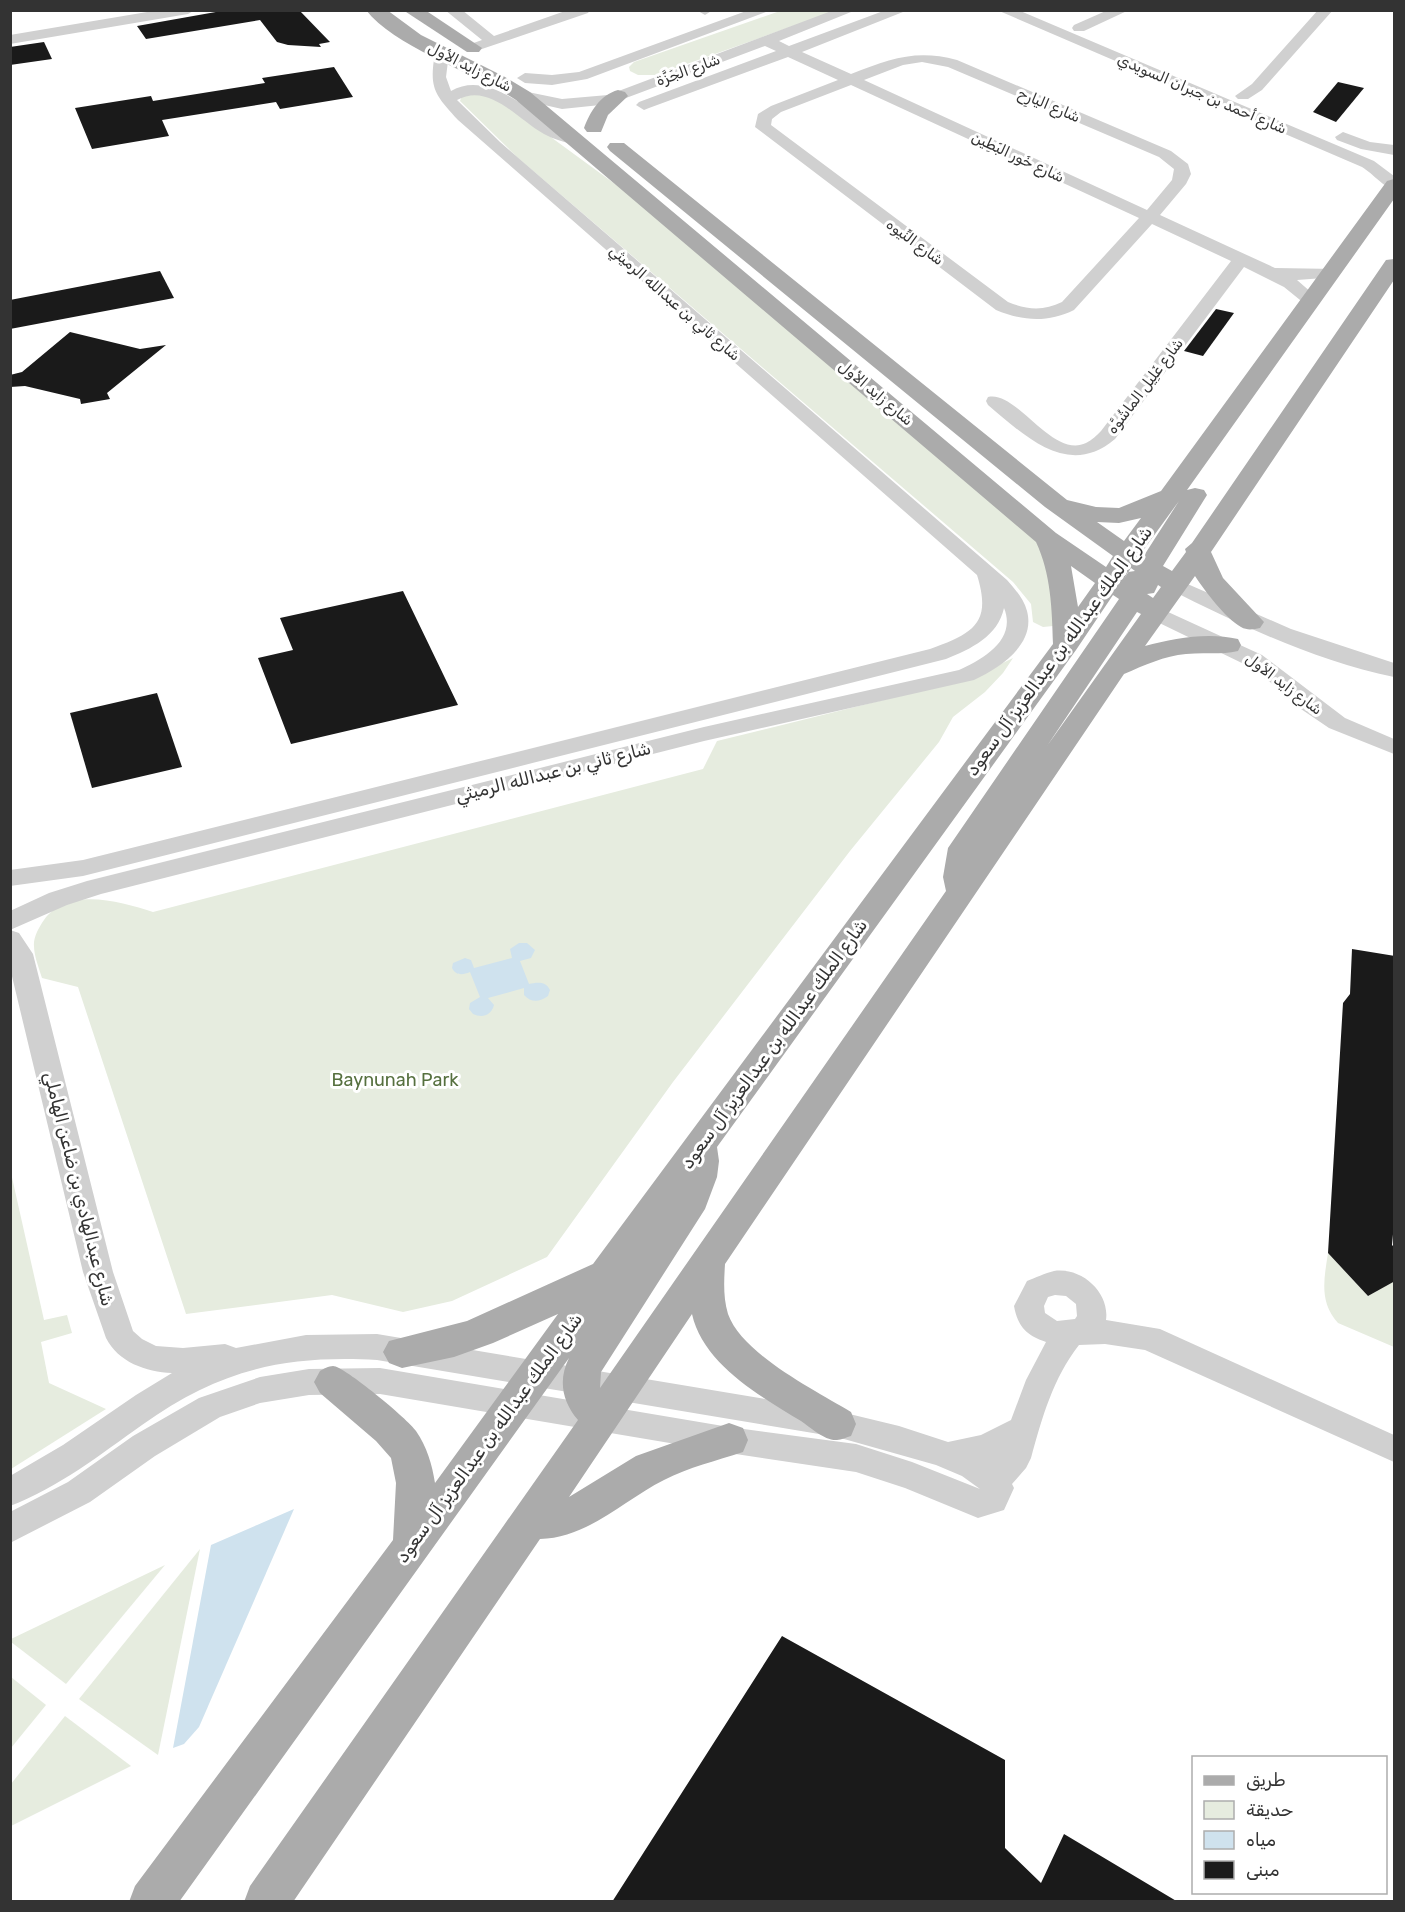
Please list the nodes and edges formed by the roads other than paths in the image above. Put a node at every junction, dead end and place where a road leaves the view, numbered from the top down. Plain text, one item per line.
1 (146, 10) edge
2 (188, 10) edge
3 (375, 10) edge
4 (412, 10) edge
5 (452, 10) edge
6 (583, 10) edge
7 (764, 10) edge
8 (849, 10) edge
9 (901, 10) edge
10 (1004, 10) edge
11 (1037, 10) edge
12 (1122, 10) edge
13 (1326, 10) edge
14 (710, 14) edge
15 (1078, 28) junction
16 (10, 33) edge
17 (10, 40) edge
18 (766, 41) junction
19 (483, 45) junction
20 (789, 52) junction
21 (442, 53) junction
22 (628, 60) junction
23 (664, 79) junction
24 (852, 81) junction
25 (524, 87) junction
26 (618, 96) junction
27 (1243, 96) junction
28 (448, 99) junction
29 (562, 104) junction
30 (644, 105) dead end
31 (594, 128) junction
32 (575, 140) junction
33 (1395, 150) edge
34 (1395, 185) edge
35 (1150, 217) junction
36 (1241, 260) junction
37 (1395, 265) edge
38 (1270, 272) junction
39 (1331, 273) junction
40 (1311, 300) junction
41 (996, 401) dead end
42 (1197, 459) junction
43 (982, 481) junction
44 (1174, 492) junction
45 (1054, 502) junction
46 (1047, 538) junction
47 (1198, 549) junction
48 (987, 575) junction
49 (1134, 582) junction
50 (1176, 585) junction
51 (1251, 622) junction
52 (1066, 644) junction
53 (1228, 645) junction
54 (914, 660) junction
55 (1115, 668) junction
56 (1395, 670) edge
57 (933, 683) junction
58 (1395, 747) edge
59 (10, 878) edge
60 (961, 892) junction
61 (10, 921) edge
62 (10, 939) edge
63 (700, 1145) junction
64 (707, 1261) junction
65 (605, 1275) junction
66 (1090, 1302) junction
67 (1034, 1322) junction
68 (1073, 1334) junction
69 (1149, 1338) junction
70 (402, 1352) junction
71 (255, 1356) junction
72 (1041, 1380) junction
73 (580, 1381) junction
74 (333, 1382) junction
75 (526, 1389) junction
76 (612, 1403) junction
77 (837, 1424) junction
78 (1023, 1429) junction
79 (729, 1440) junction
80 (1395, 1449) edge
81 (946, 1456) junction
82 (996, 1481) junction
83 (10, 1491) edge
84 (531, 1522) junction
85 (10, 1529) edge
86 (412, 1546) junction
87 (151, 1902) edge
88 (266, 1902) edge

1 - 16 street
2 - 17 street
3 - 21 main road, شارع زايد الأول
4 - 19 main road, شارع زايد الأول
5 - 19 street
6 - 19 street
7 - 14 street, شارع الجَزَّة
8 - 18 street, شارع الجَزَّة
9 - 20 street
10 - 34 street, شارع أحمد بن جبران السويدي
11 - 15 street, شارع أحمد بن جبران السويدي
12 - 15 street
13 - 27 street
14 - 22 street, شارع الجَزَّة
15 - 27 street, شارع أحمد بن جبران السويدي
18 - 20 street, شارع خَور البَطِين
18 - 23 street, شارع الجَزَّة
19 - 25 main road, شارع زايد الأول
20 - 24 street, شارع خَور البَطِين
20 - 30 street
21 - 25 main road, شارع زايد الأول
21 - 28 street
22 - 23 street
22 - 25 street, شارع الجَزَّة
23 - 26 street, شارع الجَزَّة
24 - 35 street, شارع خَور البَطِين
24 - 35 street, شارع اليارِح
24 - 35 street, شارع النِّيوه
25 - 29 main road, شارع زايد الأول
25 - 32 main road, شارع زايد الأول
26 - 29 street, شارع الجَزَّة
26 - 31 main road
27 - 33 street, شارع أحمد بن جبران السويدي
28 - 32 street
28 - 48 street, شارع ثاني بن عبدالله الرميثي
29 - 31 main road, شارع زايد الأول
31 - 45 main road, شارع زايد الأول
32 - 43 main road, شارع زايد الأول
34 - 39 main road, شارع الملك عبدالله بن عبدالعزيز آل سعود
35 - 36 street, شارع خَور البَطِين
36 - 38 street, شارع خَور البَطِين
36 - 41 street, شارع غَلِيل الماشُوَّه
37 - 47 main road, شارع الملك عبدالله بن عبدالعزيز آل سعود
38 - 39 street, شارع خَور البَطِين
38 - 40 street, شارع خَور البَطِين
39 - 40 main road, شارع الملك عبدالله بن عبدالعزيز آل سعود
40 - 42 main road, شارع الملك عبدالله بن عبدالعزيز آل سعود
42 - 44 main road, شارع الملك عبدالله بن عبدالعزيز آل سعود
42 - 49 main road
43 - 46 main road, شارع زايد الأول
43 - 49 main road
44 - 45 main road
44 - 49 main road, شارع الملك عبدالله بن عبدالعزيز آل سعود
45 - 49 main road, شارع زايد الأول
46 - 49 main road, شارع زايد الأول
46 - 52 main road
47 - 50 main road, شارع الملك عبدالله بن عبدالعزيز آل سعود
47 - 51 main road
48 - 54 street, شارع ثاني بن عبدالله الرميثي
48 - 57 street, شارع ثاني بن عبدالله الرميثي
49 - 50 main road, شارع الملك عبدالله بن عبدالعزيز آل سعود
49 - 52 main road, شارع الملك عبدالله بن عبدالعزيز آل سعود
49 - 53 street, شارع زايد الأول
49 - 55 main road, شارع الملك عبدالله بن عبدالعزيز آل سعود
49 - 60 main road
50 - 51 street, شارع زايد الأول
51 - 56 street, شارع زايد الأول
52 - 63 main road, شارع الملك عبدالله بن عبدالعزيز آل سعود
53 - 55 main road
53 - 58 street, شارع زايد الأول
54 - 57 street
54 - 59 street, شارع ثاني بن عبدالله الرميثي
55 - 60 main road, شارع الملك عبدالله بن عبدالعزيز آل سعود
57 - 61 street, شارع ثاني بن عبدالله الرميثي
60 - 64 main road, شارع الملك عبدالله بن عبدالعزيز آل سعود
62 - 71 street, شارع عبدالهادي بن ضاعن الهاملي
63 - 65 main road, شارع الملك عبدالله بن عبدالعزيز آل سعود
63 - 73 main road
64 - 76 main road, شارع الملك عبدالله بن عبدالعزيز آل سعود
64 - 77 main road
65 - 70 main road
65 - 75 main road, شارع الملك عبدالله بن عبدالعزيز آل سعود
66 - 67 street
66 - 68 street
66 - 69 street
67 - 68 street
67 - 72 street
68 - 69 street
68 - 72 street
69 - 80 street
70 - 71 street
70 - 75 street
71 - 83 street
72 - 78 street
73 - 75 street
73 - 76 main road
74 - 75 street
74 - 85 street
74 - 86 main road
75 - 76 street
75 - 86 main road, شارع الملك عبدالله بن عبدالعزيز آل سعود
76 - 77 street
76 - 79 street
76 - 84 main road, شارع الملك عبدالله بن عبدالعزيز آل سعود
77 - 81 street
78 - 81 street
78 - 82 street
79 - 82 street
79 - 84 main road
81 - 82 street
84 - 88 main road, شارع الملك عبدالله بن عبدالعزيز آل سعود
86 - 87 main road, شارع الملك عبدالله بن عبدالعزيز آل سعود

